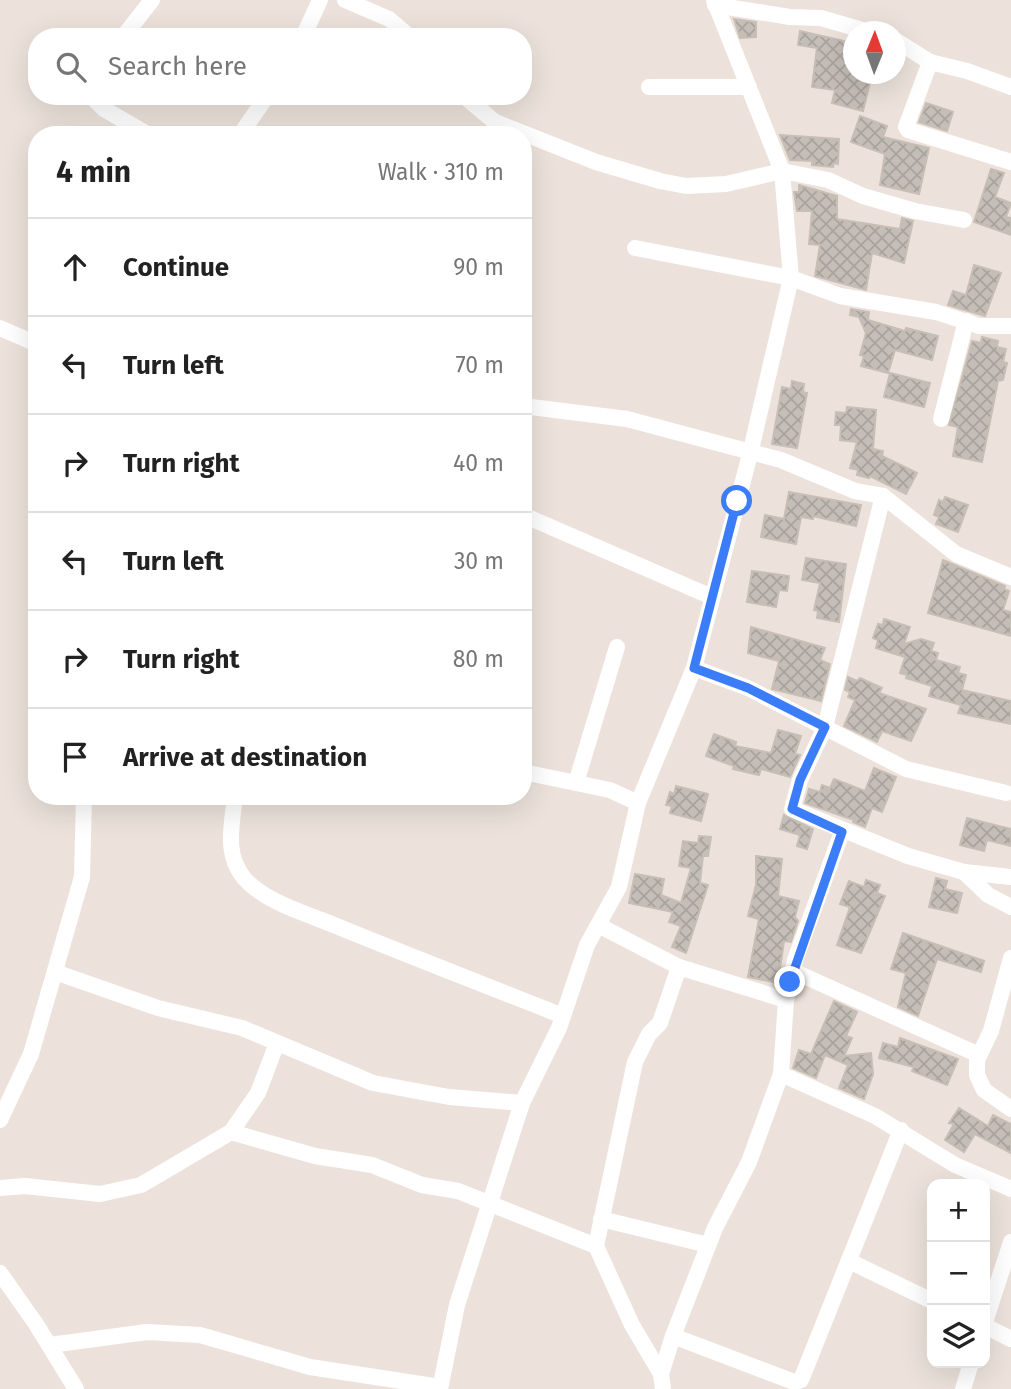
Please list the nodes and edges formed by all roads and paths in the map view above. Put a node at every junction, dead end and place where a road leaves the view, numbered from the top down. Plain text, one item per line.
1 (152, 0) edge
2 (320, 0) edge
3 (345, 0) edge
4 (715, 3) edge
5 (843, 24) edge
6 (130, 28) edge
7 (307, 28) edge
8 (400, 28) edge
9 (906, 47) edge
10 (930, 62) junction
11 (649, 87) dead end
12 (749, 87) junction
13 (1011, 87) edge
14 (100, 105) edge
15 (261, 105) edge
16 (475, 105) edge
17 (133, 126) edge
18 (246, 126) edge
19 (505, 126) edge
20 (532, 137) edge
21 (1011, 162) edge
22 (782, 171) junction
23 (964, 220) dead end
24 (635, 248) dead end
25 (791, 278) junction
26 (966, 321) junction
27 (1011, 326) edge
28 (0, 328) edge
29 (28, 340) edge
30 (532, 407) edge
31 (941, 419) dead end
32 (750, 454) junction
33 (883, 496) junction
34 (532, 520) edge
35 (1011, 577) edge
36 (712, 597) junction
37 (617, 647) dead end
38 (694, 668) junction
39 (825, 727) junction
40 (532, 774) edge
41 (576, 783) junction
42 (1006, 793) dead end
43 (638, 803) junction
44 (84, 805) edge
45 (234, 805) edge
46 (842, 832) junction
47 (964, 872) junction
48 (1011, 877) edge
49 (1011, 907) edge
50 (600, 926) junction
51 (1011, 958) edge
52 (679, 967) junction
53 (793, 971) junction
54 (55, 972) junction
55 (786, 1000) junction
56 (1006, 1004) edge
57 (563, 1016) junction
58 (276, 1043) junction
59 (979, 1055) junction
60 (781, 1074) junction
61 (522, 1103) junction
62 (1011, 1109) edge
63 (0, 1120) edge
64 (901, 1130) junction
65 (230, 1132) junction
66 (0, 1188) edge
67 (1011, 1189) edge
68 (488, 1201) junction
69 (601, 1219) junction
70 (1011, 1242) edge
71 (708, 1245) junction
72 (597, 1246) junction
73 (849, 1261) junction
74 (0, 1273) edge
75 (927, 1299) edge
76 (990, 1308) edge
77 (990, 1327) edge
78 (673, 1336) junction
79 (1011, 1339) edge
80 (50, 1345) junction
81 (969, 1368) edge
82 (662, 1382) edge
83 (440, 1388) edge
84 (76, 1389) edge
85 (963, 1389) edge

1 - 6 street
2 - 7 street
3 - 8 street
4 - 5 street
4 - 12 street
9 - 10 street
10 - 13 street
10 - 21 street
11 - 12 street
12 - 22 street
14 - 17 street
15 - 18 street
16 - 19 street
20 - 22 street
22 - 23 street
22 - 25 street
24 - 25 street
25 - 26 street
25 - 32 street
26 - 27 street
26 - 31 street
28 - 29 street
30 - 32 street
32 - 33 street
32 - 36 street
33 - 35 street
33 - 39 street
34 - 36 street
36 - 38 street
37 - 41 street
38 - 39 street
38 - 43 street
39 - 42 street
39 - 46 street
40 - 41 street
41 - 43 street
43 - 50 street
44 - 54 street
45 - 57 street
46 - 47 street
46 - 53 street
47 - 48 street
47 - 49 street
50 - 52 street
50 - 57 street
51 - 56 street
52 - 55 street
52 - 69 street
53 - 55 street
53 - 59 street
54 - 58 street
54 - 63 street
55 - 60 street
56 - 59 street
57 - 61 street
58 - 61 street
58 - 65 street
59 - 62 street
60 - 64 street
60 - 71 street
61 - 68 street
64 - 67 street
64 - 73 street
65 - 66 street
65 - 68 street
68 - 72 street
68 - 83 street
69 - 71 street
69 - 72 street
70 - 76 street
71 - 78 street
72 - 82 street
73 - 75 street
73 - 78 street
74 - 80 street
77 - 79 street
78 - 82 street
80 - 83 street
80 - 84 street
81 - 85 street

